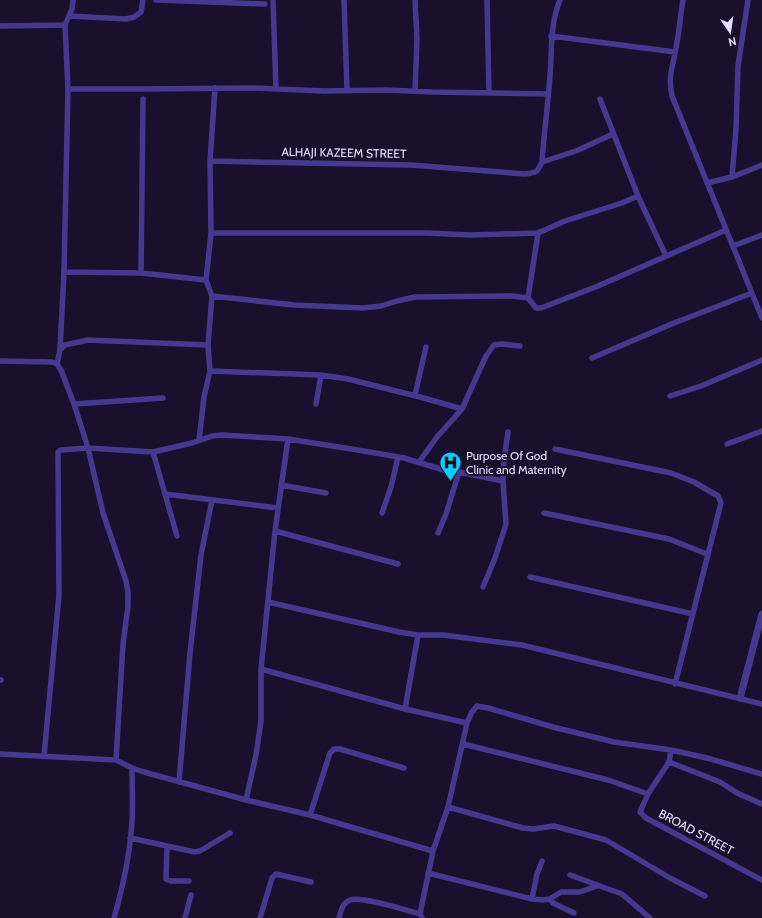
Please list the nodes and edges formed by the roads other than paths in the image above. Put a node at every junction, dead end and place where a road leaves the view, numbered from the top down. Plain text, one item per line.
1 (73, 0) edge
2 (143, 0) edge
3 (156, 0) edge
4 (273, 0) edge
5 (344, 0) edge
6 (415, 0) edge
7 (487, 0) edge
8 (560, 0) edge
9 (683, 0) edge
10 (748, 0) edge
11 (266, 4) dead end
12 (69, 16) junction
13 (65, 25) junction
14 (0, 26) edge
15 (551, 36) junction
16 (675, 52) junction
17 (215, 88) junction
18 (68, 89) junction
19 (276, 89) junction
20 (347, 90) junction
21 (415, 91) junction
22 (489, 93) junction
23 (548, 94) junction
24 (143, 99) dead end
25 (600, 99) dead end
26 (613, 134) junction
27 (210, 161) junction
28 (542, 162) junction
29 (762, 165) edge
30 (732, 177) junction
31 (707, 183) junction
32 (638, 196) junction
33 (726, 230) junction
34 (211, 233) junction
35 (538, 233) junction
36 (762, 235) edge
37 (733, 246) junction
38 (666, 256) junction
39 (64, 272) junction
40 (141, 273) junction
41 (206, 280) junction
42 (752, 293) junction
43 (212, 296) junction
44 (528, 298) junction
45 (760, 306) edge
46 (762, 318) edge
47 (208, 345) junction
48 (520, 346) dead end
49 (426, 348) dead end
50 (60, 350) junction
51 (592, 358) dead end
52 (762, 360) edge
53 (0, 361) edge
54 (57, 364) junction
55 (210, 371) junction
56 (321, 375) junction
57 (415, 396) junction
58 (670, 396) dead end
59 (163, 398) dead end
60 (74, 404) junction
61 (316, 404) dead end
62 (462, 410) junction
63 (508, 432) dead end
64 (762, 432) edge
65 (288, 439) junction
66 (199, 440) junction
67 (727, 444) dead end
68 (88, 448) junction
69 (555, 449) dead end
70 (153, 452) junction
71 (398, 457) junction
72 (419, 462) junction
73 (459, 472) junction
74 (503, 481) junction
75 (281, 485) junction
76 (326, 493) dead end
77 (165, 494) junction
78 (212, 500) junction
79 (278, 508) junction
80 (382, 513) dead end
81 (544, 514) dead end
82 (275, 531) junction
83 (438, 533) dead end
84 (177, 536) dead end
85 (707, 554) junction
86 (398, 564) dead end
87 (530, 578) dead end
88 (482, 587) dead end
89 (268, 602) junction
90 (692, 614) junction
91 (762, 614) edge
92 (418, 636) junction
93 (261, 668) junction
94 (676, 684) junction
95 (740, 698) junction
96 (762, 704) edge
97 (404, 709) junction
98 (467, 723) junction
99 (463, 744) junction
100 (671, 750) junction
101 (0, 754) edge
102 (44, 756) junction
103 (116, 760) junction
104 (669, 762) junction
105 (132, 768) junction
106 (404, 768) dead end
107 (762, 774) edge
108 (179, 782) junction
109 (648, 794) junction
110 (246, 800) junction
111 (762, 804) edge
112 (448, 807) junction
113 (310, 815) junction
114 (230, 833) dead end
115 (130, 838) junction
116 (167, 846) junction
117 (433, 851) junction
118 (542, 861) dead end
119 (428, 873) junction
120 (570, 875) dead end
121 (762, 880) edge
122 (189, 881) dead end
123 (311, 882) dead end
124 (598, 886) junction
125 (191, 895) dead end
126 (705, 896) dead end
127 (550, 898) junction
128 (532, 899) junction
129 (574, 913) dead end
130 (421, 916) edge
131 (114, 918) edge
132 (185, 918) edge
133 (260, 918) edge
134 (340, 918) edge
135 (650, 918) edge

1 - 12 street
2 - 12 street
3 - 11 street
4 - 19 street
5 - 20 street
6 - 21 street
7 - 22 street
8 - 15 street
9 - 16 street
10 - 30 street
12 - 13 street
13 - 14 street
13 - 18 street
15 - 16 street
15 - 23 street
16 - 31 street
17 - 18 street
17 - 19 street
17 - 27 street
18 - 39 street
19 - 20 street
20 - 21 street
21 - 22 street
22 - 23 street
23 - 28 street
24 - 40 street
25 - 26 street
26 - 28 street
26 - 32 street
27 - 28 street, ALHAJI KAZEEM STREET
27 - 34 street
29 - 30 street
30 - 31 street
31 - 33 street
32 - 35 street
32 - 38 street
33 - 37 street
33 - 38 street
34 - 35 street
34 - 41 street
35 - 44 street
36 - 37 street
37 - 42 street
38 - 44 street
39 - 40 street
39 - 50 street
40 - 41 street
41 - 43 street
42 - 45 street
42 - 51 street
43 - 44 street
43 - 47 street
45 - 46 street
47 - 50 street
47 - 55 street
48 - 62 street
49 - 57 street
50 - 54 street
52 - 58 street
53 - 54 street
54 - 60 street
55 - 56 street
55 - 66 street
56 - 57 street
56 - 61 street
57 - 62 street
59 - 60 street
60 - 68 street
62 - 72 street
63 - 74 street
64 - 67 street
65 - 66 street
65 - 71 street
65 - 75 street
66 - 70 street
68 - 70 street
68 - 102 street
68 - 103 street
69 - 85 street
70 - 77 street
71 - 72 street
71 - 80 street
72 - 73 street
73 - 74 street
73 - 83 street
74 - 88 street
75 - 76 street
75 - 79 street
77 - 78 street
77 - 84 street
78 - 79 street
78 - 108 street
79 - 82 street
81 - 85 street
82 - 86 street
82 - 89 street
85 - 90 street
87 - 90 street
89 - 92 street
89 - 93 street
90 - 94 street
91 - 95 street
92 - 94 street
92 - 97 street
93 - 97 street
93 - 110 street
94 - 95 street
95 - 96 street
97 - 98 street
98 - 99 street
98 - 100 street
99 - 109 street
99 - 112 street
100 - 104 street, BROAD STREET
100 - 107 street
101 - 102 street
102 - 103 street
103 - 105 street
104 - 109 street, BROAD STREET
104 - 111 street
105 - 108 street
105 - 115 street
106 - 113 street
108 - 110 street
109 - 121 street, BROAD STREET
110 - 113 street
112 - 117 street
112 - 126 street
113 - 117 street
114 - 116 street
115 - 116 street
115 - 131 street
116 - 122 street
117 - 119 street
118 - 128 street
119 - 128 street
119 - 130 street
120 - 124 street
123 - 133 street
124 - 127 street
124 - 135 street
125 - 132 street
127 - 128 street
127 - 129 street
130 - 134 street

